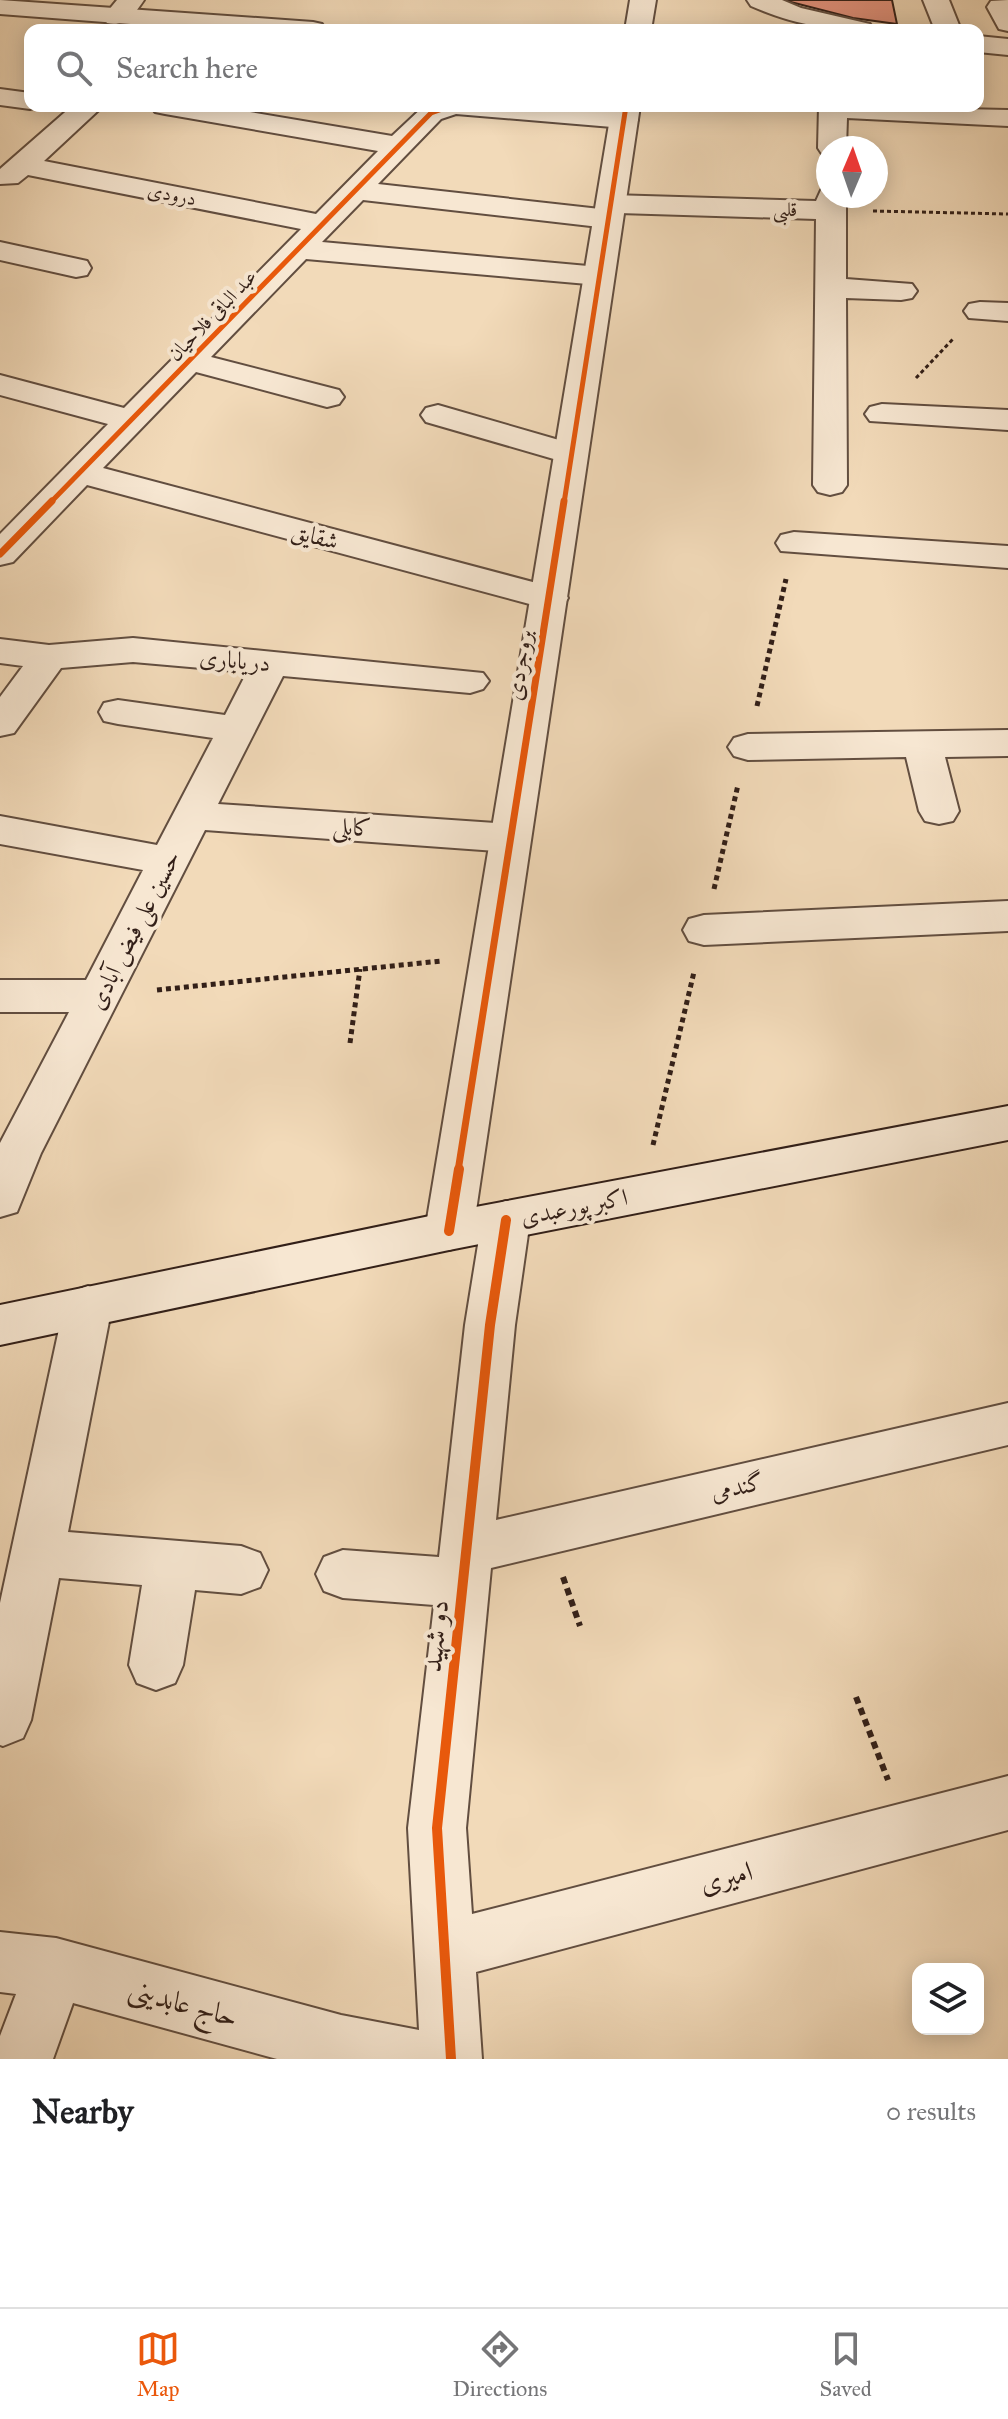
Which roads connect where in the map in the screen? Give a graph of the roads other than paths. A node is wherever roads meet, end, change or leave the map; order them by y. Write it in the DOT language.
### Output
graph roads {
  1 [pos="643,0"];
  2 [pos="760,0"];
  3 [pos="936,0"];
  4 [pos="0,6"];
  5 [pos="1008,7"];
  6 [pos="124,8"];
  7 [pos="1008,23"];
  8 [pos="150,24"];
  9 [pos="639,24"];
  10 [pos="827,24"];
  11 [pos="946,24"];
  12 [pos="984,45"];
  13 [pos="1008,47"];
  14 [pos="0,97"];
  15 [pos="24,100"];
  16 [pos="73,112"];
  17 [pos="200,112"];
  18 [pos="434,112"];
  19 [pos="601,112"];
  20 [pos="833,112"];
  21 [pos="903,112"];
  22 [pos="625,113"];
  23 [pos="1008,118"];
  24 [pos="832,136"];
  25 [pos="399,146"];
  26 [pos="11,175"];
  27 [pos="356,190"];
  28 [pos="816,204"];
  29 [pos="831,208"];
  30 [pos="610,211"];
  31 [pos="323,224"];
  32 [pos="299,249"];
  33 [pos="0,251"];
  34 [pos="76,268"];
  35 [pos="599,276"];
  36 [pos="830,288"];
  37 [pos="901,291"];
  38 [pos="190,361"];
  39 [pos="0,385"];
  40 [pos="327,397"];
  41 [pos="882,414"];
  42 [pos="438,415"];
  43 [pos="133,420"];
  44 [pos="1008,420"];
  45 [pos="571,454"];
  46 [pos="81,473"];
  47 [pos="830,485"];
  48 [pos="0,511"];
  49 [pos="34,521"];
  50 [pos="794,543"];
  51 [pos="0,554"];
  52 [pos="1008,557"];
  53 [pos="550,598"];
  54 [pos="0,651"];
  55 [pos="49,657"];
  56 [pos="271,663"];
  57 [pos="470,681"];
  58 [pos="118,712"];
  59 [pos="0,724"];
  60 [pos="238,729"];
  61 [pos="1008,743"];
  62 [pos="922,744"];
  63 [pos="748,747"];
  64 [pos="939,811"];
  65 [pos="192,816"];
  66 [pos="0,830"];
  67 [pos="511,838"];
  68 [pos="170,861"];
  69 [pos="1008,916"];
  70 [pos="704,930"];
  71 [pos="0,996"];
  72 [pos="100,996"];
  73 [pos="1008,1123"];
  74 [pos="0,1199"];
  75 [pos="506,1220"];
  76 [pos="449,1231"];
  77 [pos="88,1306"];
  78 [pos="0,1325"];
  79 [pos="1008,1424"];
  80 [pos="37,1553"];
  81 [pos="172,1563"];
  82 [pos="465,1566"];
  83 [pos="241,1570"];
  84 [pos="343,1574"];
  85 [pos="156,1665"];
  86 [pos="0,1719"];
  87 [pos="1008,1803"];
  88 [pos="444,1951"];
  89 [pos="28,1965"];
  90 [pos="22,2059"];
  91 [pos="413,2059"];
  92 [pos="451,2059"];
  1 -- 9 [label="street"];
  2 -- 10 [label="street"];
  3 -- 11 [label="street"];
  4 -- 6 [label="street"];
  5 -- 7 [label="street"];
  6 -- 8 [label="street"];
  12 -- 13 [label="street"];
  14 -- 15 [label="street"];
  16 -- 26 [label="street"];
  17 -- 25 [label="street"];
  18 -- 25 [label="street, عبد الباقی فلاحیان"];
  19 -- 22 [label="street"];
  20 -- 24 [label="street"];
  21 -- 23 [label="street"];
  22 -- 30 [label="street, بروجردی"];
  25 -- 27 [label="street, عبد الباقی فلاحیان"];
  26 -- 31 [label="street, درودی"];
  27 -- 30 [label="street, قلبی"];
  27 -- 31 [label="street, عبد الباقی فلاحیان"];
  28 -- 30 [label="street, قلبی"];
  29 -- 36 [label="street"];
  30 -- 35 [label="street, بروجردی"];
  31 -- 32 [label="street, عبد الباقی فلاحیان"];
  32 -- 35 [label="street"];
  32 -- 38 [label="street, عبد الباقی فلاحیان"];
  33 -- 34 [label="street"];
  35 -- 45 [label="street, بروجردی"];
  36 -- 37 [label="street"];
  36 -- 47 [label="street"];
  38 -- 40 [label="street"];
  38 -- 43 [label="street, عبد الباقی فلاحیان"];
  39 -- 43 [label="street"];
  41 -- 44 [label="street"];
  42 -- 45 [label="street"];
  43 -- 46 [label="street, عبد الباقی فلاحیان"];
  45 -- 53 [label="street, بروجردی"];
  46 -- 49 [label="street, عبد الباقی فلاحیان"];
  46 -- 53 [label="street, شقایق"];
  48 -- 49 [label="street"];
  49 -- 51 [label="street, عبد الباقی فلاحیان"];
  50 -- 52 [label="street"];
  53 -- 67 [label="street, بروجردی"];
  54 -- 55 [label="street, دریاباری"];
  55 -- 56 [label="street, دریاباری"];
  55 -- 59 [label="street"];
  56 -- 57 [label="street, دریاباری"];
  56 -- 60 [label="street, حسین علی فیض آبادی"];
  58 -- 60 [label="street"];
  60 -- 65 [label="street, حسین علی فیض آبادی"];
  61 -- 62 [label="street"];
  62 -- 63 [label="street"];
  62 -- 64 [label="street"];
  65 -- 67 [label="street, کابلی"];
  65 -- 68 [label="street, حسین علی فیض آبادی"];
  66 -- 68 [label="street"];
  67 -- 76 [label="street, بروجردی"];
  68 -- 72 [label="street, حسین علی فیض آبادی"];
  69 -- 70 [label="street"];
  71 -- 72 [label="street"];
  72 -- 74 [label="street, حسین علی فیض آبادی"];
  73 -- 75 [label="street, اکبر پورعبدی"];
  75 -- 76 [label="street, اکبر پورعبدی"];
  75 -- 82 [label="street, دو شهید"];
  76 -- 77 [label="street, اکبر پورعبدی"];
  77 -- 78 [label="street, اکبر پورعبدی"];
  77 -- 80 [label="street"];
  79 -- 82 [label="street, گندمی"];
  80 -- 81 [label="street"];
  80 -- 86 [label="street"];
  81 -- 83 [label="street"];
  81 -- 85 [label="street"];
  82 -- 84 [label="street, گندمی"];
  82 -- 88 [label="street, دو شهید"];
  87 -- 88 [label="street, امیری"];
  88 -- 92 [label="street, دو شهید"];
  89 -- 90 [label="street"];
  89 -- 91 [label="street, حاج عابدینی"];
}
